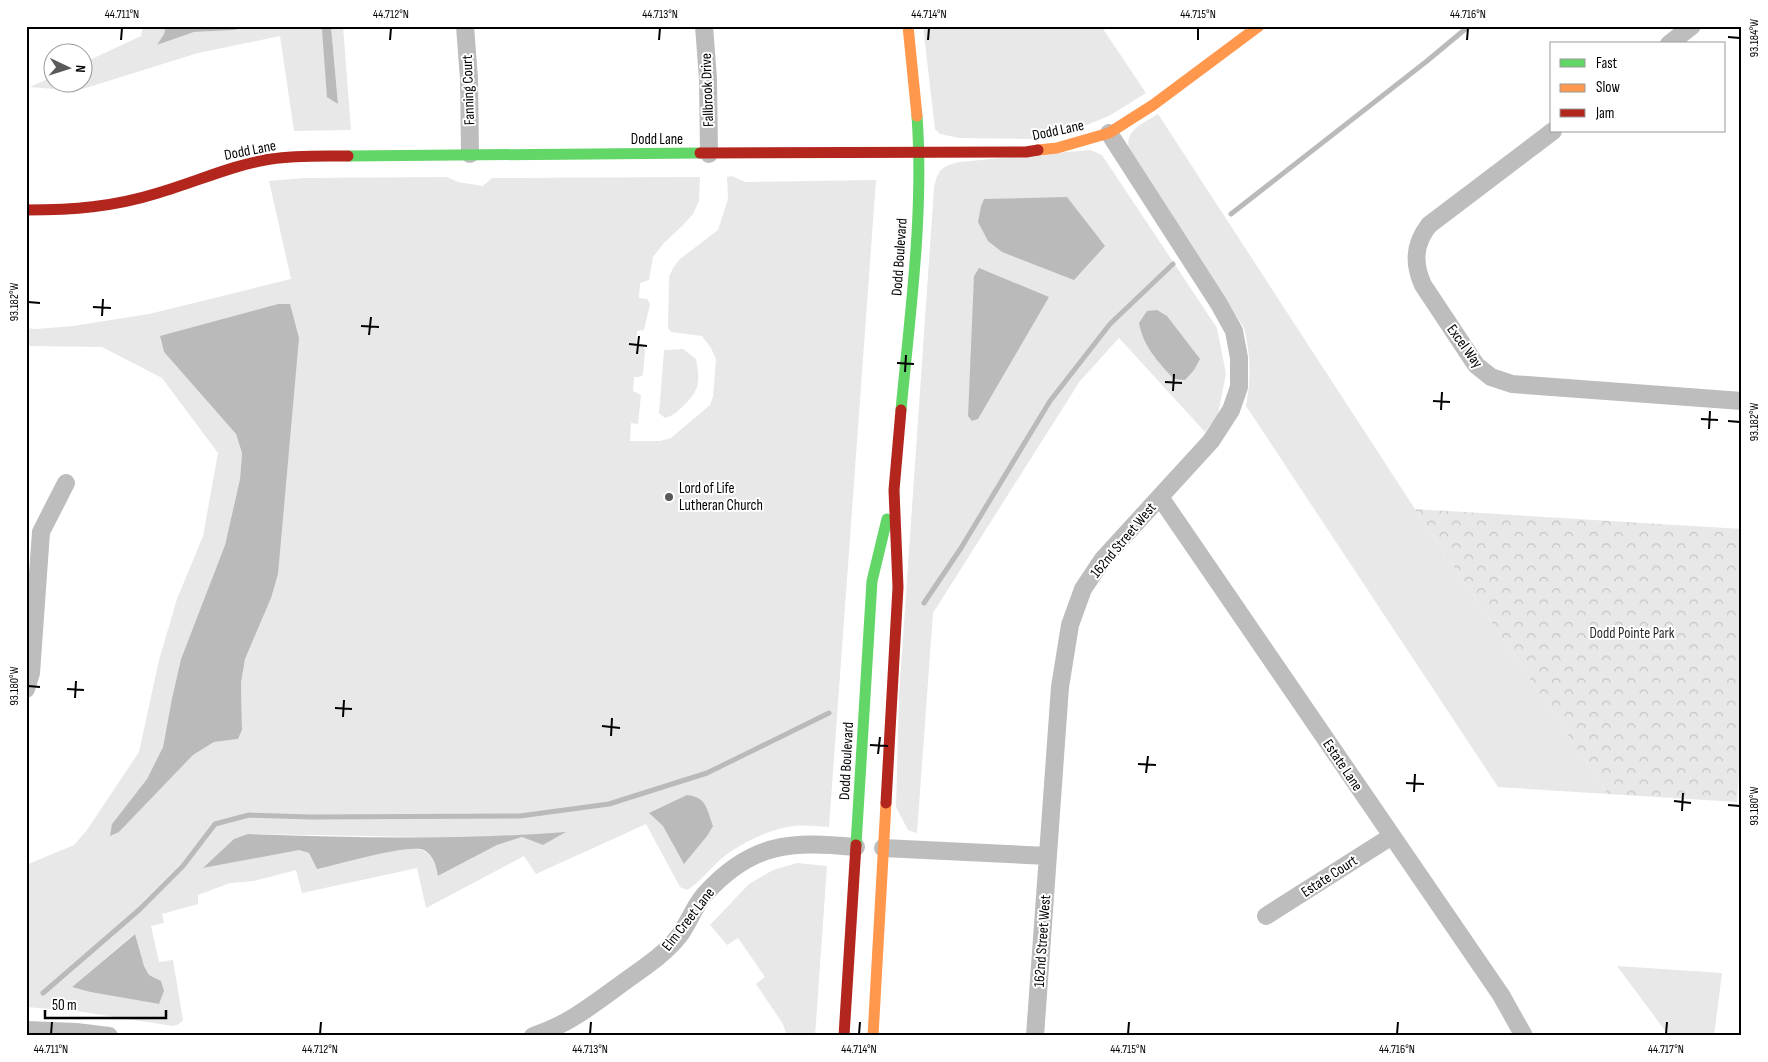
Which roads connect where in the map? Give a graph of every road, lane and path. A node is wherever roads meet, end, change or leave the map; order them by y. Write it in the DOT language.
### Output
graph roads {
  1 [pos="465,26"];
  2 [pos="704,26"];
  3 [pos="908,26"];
  4 [pos="1692,26"];
  5 [pos="1253,28"];
  6 [pos="1671,42"];
  7 [pos="1552,132"];
  8 [pos="1109,133"];
  9 [pos="470,154"];
  10 [pos="709,154"];
  11 [pos="920,154"];
  12 [pos="26,210"];
  13 [pos="1742,402"];
  14 [pos="66,484"];
  15 [pos="894,490"];
  16 [pos="1160,497"];
  17 [pos="26,689"];
  18 [pos="1392,836"];
  19 [pos="856,847"];
  20 [pos="883,848"];
  21 [pos="1048,856"];
  22 [pos="1266,916"];
  23 [pos="26,1030"];
  24 [pos="109,1036"];
  25 [pos="533,1036"];
  26 [pos="844,1036"];
  27 [pos="873,1036"];
  28 [pos="1035,1036"];
  29 [pos="1524,1036"];
  1 -- 9 [label="street, Fanning Court"];
  2 -- 10 [label="street, Fallbrook Drive"];
  3 -- 11 [label="street, Dodd Boulevard"];
  4 -- 6 [label="street"];
  5 -- 8 [label="street, Dodd Lane"];
  7 -- 13 [label="street, Excel Way"];
  8 -- 11 [label="street, Dodd Lane"];
  8 -- 16 [label="street, 162nd Street West"];
  9 -- 10 [label="street, Dodd Lane"];
  9 -- 12 [label="street, Dodd Lane"];
  10 -- 11 [label="street, Dodd Lane"];
  11 -- 15 [label="street, Dodd Boulevard"];
  14 -- 17 [label="street"];
  15 -- 19 [label="street, Dodd Boulevard"];
  15 -- 20 [label="street, Dodd Boulevard"];
  16 -- 18 [label="street, Estate Lane"];
  16 -- 21 [label="street, 162nd Street West"];
  18 -- 22 [label="street, Estate Court"];
  18 -- 29 [label="street, Estate Lane"];
  19 -- 25 [label="street, Elm Creet Lane"];
  19 -- 26 [label="street, Dodd Boulevard"];
  20 -- 21 [label="street"];
  20 -- 27 [label="street, Dodd Boulevard"];
  21 -- 28 [label="street, 162nd Street West"];
  23 -- 24 [label="street"];
}
